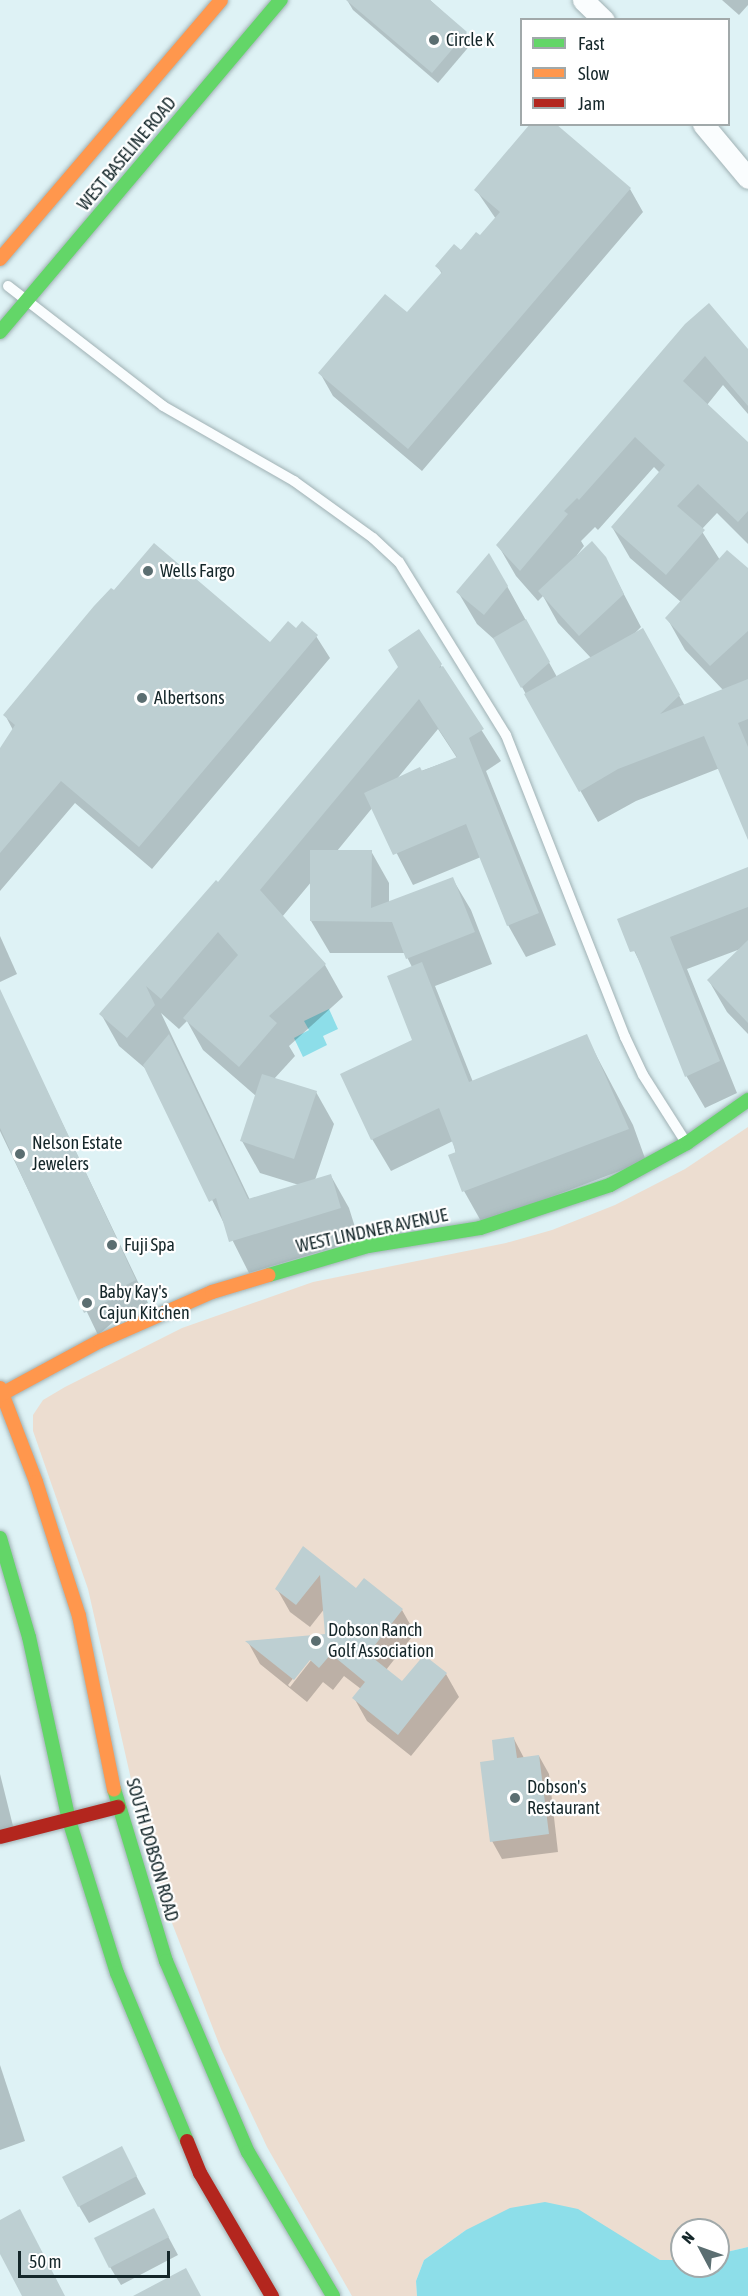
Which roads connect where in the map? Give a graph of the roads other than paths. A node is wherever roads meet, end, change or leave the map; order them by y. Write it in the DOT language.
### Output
graph roads {
  1 [pos="221,0"];
  2 [pos="281,0"];
  3 [pos="584,0"];
  4 [pos="602,18"];
  5 [pos="705,126"];
  6 [pos="748,178"];
  7 [pos="0,259"];
  8 [pos="8,286"];
  9 [pos="26,301"];
  10 [pos="0,332"];
  11 [pos="748,1100"];
  12 [pos="687,1143"];
  13 [pos="1,1392"];
  14 [pos="0,1538"];
  15 [pos="118,1807"];
  16 [pos="69,1820"];
  17 [pos="0,1837"];
  18 [pos="272,2296"];
  19 [pos="333,2296"];
  1 -- 7 [label="main road, WEST BASELINE ROAD"];
  2 -- 9 [label="main road, WEST BASELINE ROAD"];
  3 -- 4 [label="street"];
  5 -- 6 [label="street"];
  8 -- 9 [label="lane"];
  9 -- 10 [label="main road, WEST BASELINE ROAD"];
  9 -- 12 [label="lane"];
  11 -- 12 [label="main road, WEST LINDNER AVENUE"];
  12 -- 13 [label="main road, WEST LINDNER AVENUE"];
  13 -- 15 [label="main road, SOUTH DOBSON ROAD"];
  14 -- 16 [label="main road"];
  15 -- 16 [label="main road"];
  15 -- 19 [label="main road, SOUTH DOBSON ROAD"];
  16 -- 17 [label="main road"];
  16 -- 18 [label="main road"];
}
